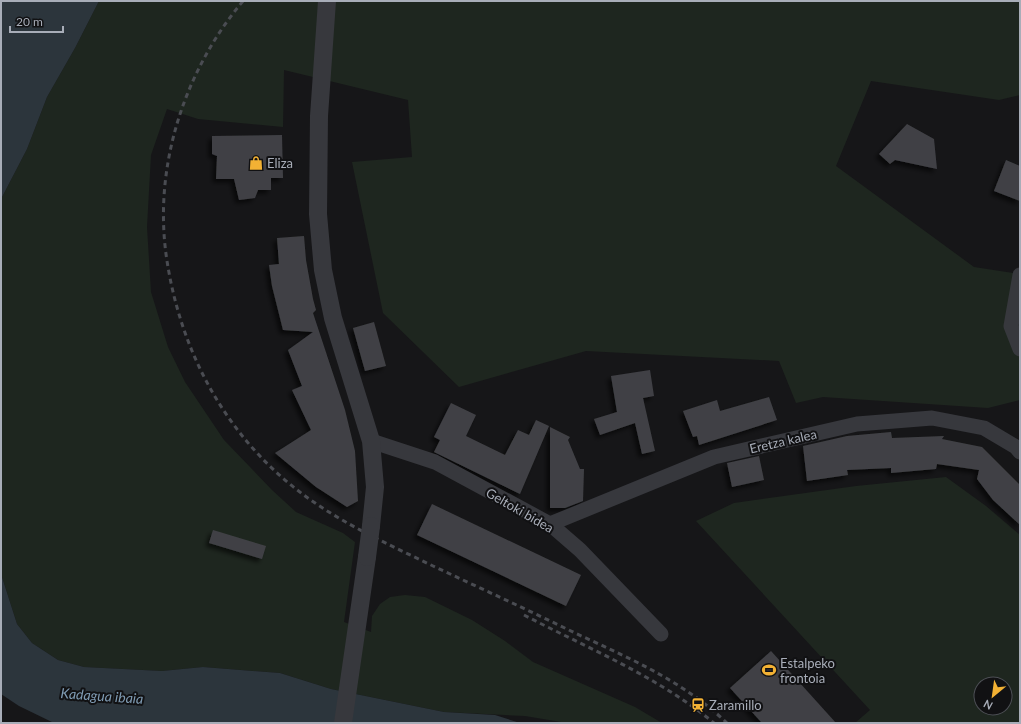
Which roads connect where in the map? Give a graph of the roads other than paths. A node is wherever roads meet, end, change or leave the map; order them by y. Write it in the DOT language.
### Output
graph roads {
  1 [pos="327,1"];
  2 [pos="1020,275"];
  3 [pos="1020,349"];
  4 [pos="371,441"];
  5 [pos="1020,452"];
  6 [pos="550,524"];
  7 [pos="661,634"];
  8 [pos="343,723"];
  1 -- 4 [label="street"];
  2 -- 3 [label="street"];
  4 -- 6 [label="street, Geltoki bidea"];
  4 -- 8 [label="street, bridge"];
  5 -- 6 [label="street, Eretza kalea"];
  6 -- 7 [label="street, Geltoki bidea"];
}
